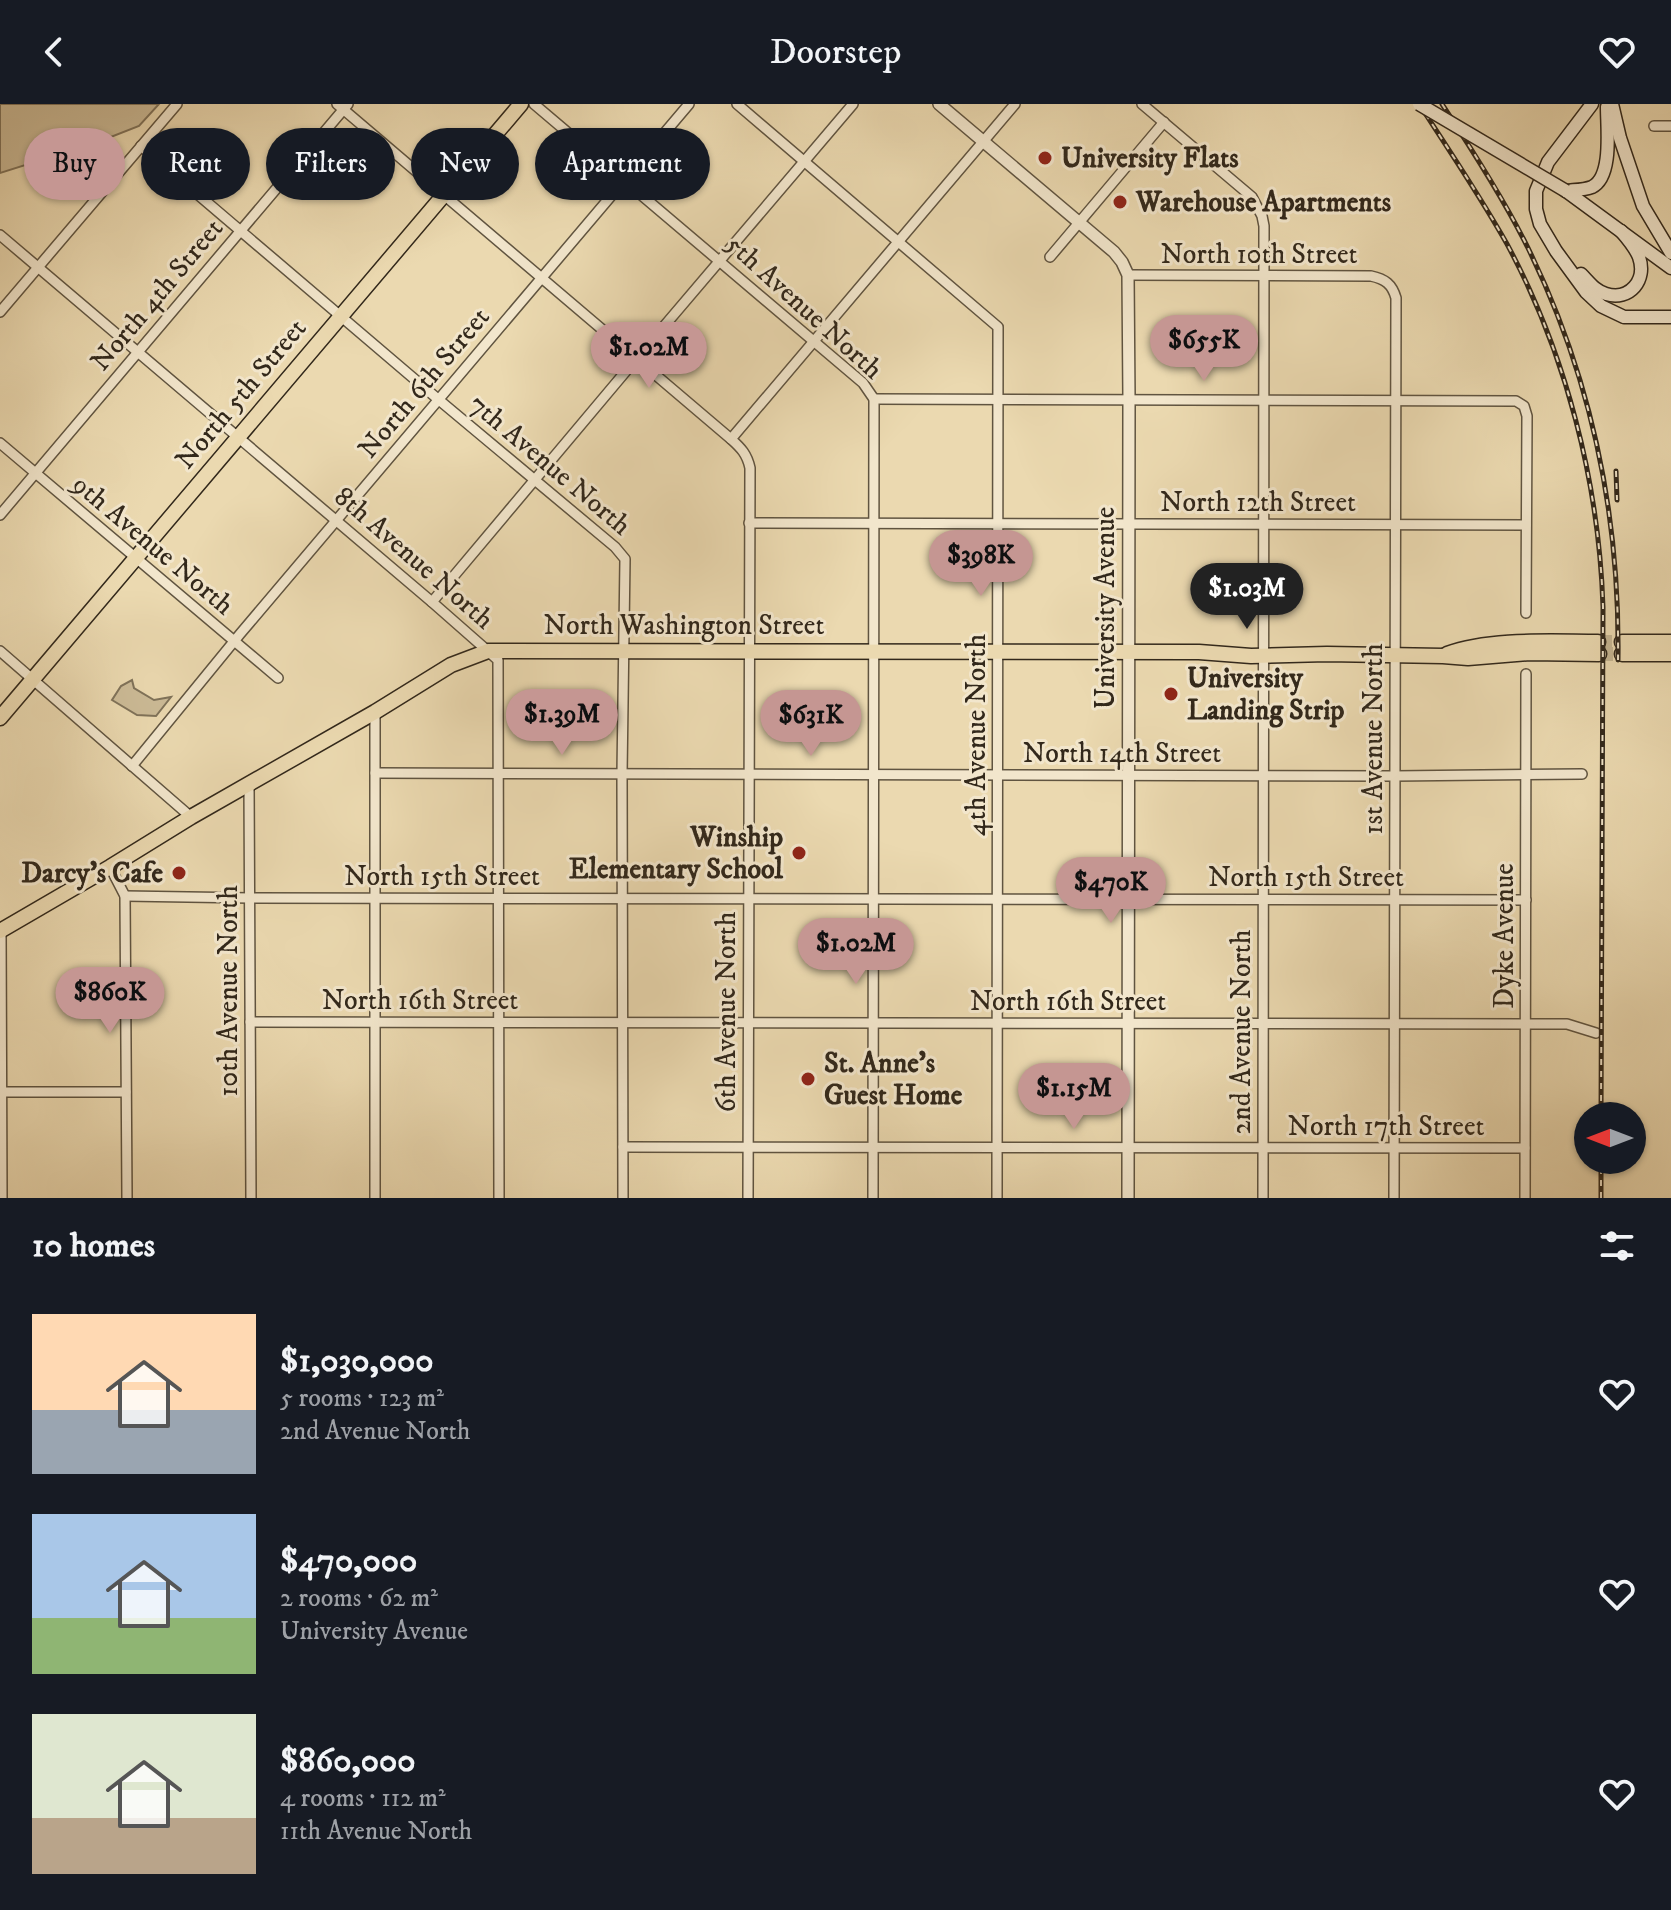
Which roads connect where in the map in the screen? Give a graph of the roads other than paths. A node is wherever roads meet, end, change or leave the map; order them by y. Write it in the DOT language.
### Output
graph roads {
  1 [pos="177,104"];
  2 [pos="521,104"];
  3 [pos="534,104"];
  4 [pos="689,104"];
  5 [pos="737,104"];
  6 [pos="853,104"];
  7 [pos="939,104"];
  8 [pos="1015,104"];
  9 [pos="1142,104"];
  10 [pos="1419,104"];
  11 [pos="1585,104"];
  12 [pos="1592,104"];
  13 [pos="1610,104"];
  14 [pos="343,106"];
  15 [pos="1164,122"];
  16 [pos="1654,126"];
  17 [pos="1671,126"];
  18 [pos="156,128"];
  19 [pos="500,128"];
  20 [pos="562,128"];
  21 [pos="668,128"];
  22 [pos="1569,134"];
  23 [pos="983,142"];
  24 [pos="141,146"];
  25 [pos="804,161"];
  26 [pos="411,165"];
  27 [pos="1566,191"];
  28 [pos="205,200"];
  29 [pos="439,200"];
  30 [pos="451,200"];
  31 [pos="606,200"];
  32 [pos="647,200"];
  33 [pos="1080,223"];
  34 [pos="241,230"];
  35 [pos="1621,231"];
  36 [pos="0,235"];
  37 [pos="899,241"];
  38 [pos="1556,251"];
  39 [pos="1671,253"];
  40 [pos="1050,257"];
  41 [pos="720,261"];
  42 [pos="38,267"];
  43 [pos="1671,268"];
  44 [pos="1128,275"];
  45 [pos="1264,276"];
  46 [pos="541,278"];
  47 [pos="1389,283"];
  48 [pos="0,312"];
  49 [pos="341,316"];
  50 [pos="1671,317"];
  51 [pos="814,342"];
  52 [pos="138,352"];
  53 [pos="637,358"];
  54 [pos="874,399"];
  55 [pos="998,399"];
  56 [pos="439,400"];
  57 [pos="1129,400"];
  58 [pos="1264,400"];
  59 [pos="1395,400"];
  60 [pos="239,437"];
  61 [pos="731,439"];
  62 [pos="0,443"];
  63 [pos="35,473"];
  64 [pos="534,480"];
  65 [pos="0,515"];
  66 [pos="336,521"];
  67 [pos="749,523"];
  68 [pos="874,523"];
  69 [pos="998,523"];
  70 [pos="1129,524"];
  71 [pos="1264,524"];
  72 [pos="1395,525"];
  73 [pos="1526,525"];
  74 [pos="134,558"];
  75 [pos="432,602"];
  76 [pos="1526,613"];
  77 [pos="1671,642"];
  78 [pos="235,643"];
  79 [pos="1599,648"];
  80 [pos="623,650"];
  81 [pos="0,651"];
  82 [pos="488,651"];
  83 [pos="749,651"];
  84 [pos="873,651"];
  85 [pos="998,652"];
  86 [pos="1129,652"];
  87 [pos="1671,654"];
  88 [pos="1395,655"];
  89 [pos="1263,656"];
  90 [pos="1526,674"];
  91 [pos="278,678"];
  92 [pos="33,679"];
  93 [pos="375,712"];
  94 [pos="0,718"];
  95 [pos="132,766"];
  96 [pos="375,773"];
  97 [pos="499,773"];
  98 [pos="622,774"];
  99 [pos="749,774"];
  100 [pos="1582,774"];
  101 [pos="873,775"];
  102 [pos="997,775"];
  103 [pos="1128,775"];
  104 [pos="1264,775"];
  105 [pos="1395,776"];
  106 [pos="1526,776"];
  107 [pos="249,784"];
  108 [pos="191,817"];
  109 [pos="110,867"];
  110 [pos="125,896"];
  111 [pos="374,897"];
  112 [pos="250,898"];
  113 [pos="499,898"];
  114 [pos="623,898"];
  115 [pos="748,898"];
  116 [pos="873,898"];
  117 [pos="997,899"];
  118 [pos="1128,899"];
  119 [pos="1263,899"];
  120 [pos="1394,899"];
  121 [pos="1526,900"];
  122 [pos="0,930"];
  123 [pos="250,1022"];
  124 [pos="375,1022"];
  125 [pos="499,1022"];
  126 [pos="623,1022"];
  127 [pos="749,1023"];
  128 [pos="873,1023"];
  129 [pos="997,1023"];
  130 [pos="1129,1023"];
  131 [pos="1263,1024"];
  132 [pos="1394,1024"];
  133 [pos="1526,1024"];
  134 [pos="1596,1033"];
  135 [pos="1,1092"];
  136 [pos="126,1092"];
  137 [pos="748,1146"];
  138 [pos="623,1147"];
  139 [pos="997,1147"];
  140 [pos="1128,1147"];
  141 [pos="873,1148"];
  142 [pos="1263,1148"];
  143 [pos="1394,1148"];
  144 [pos="1525,1148"];
  145 [pos="2,1198"];
  146 [pos="127,1198"];
  147 [pos="251,1198"];
  148 [pos="375,1198"];
  149 [pos="499,1198"];
  150 [pos="623,1198"];
  151 [pos="748,1198"];
  152 [pos="873,1198"];
  153 [pos="997,1198"];
  154 [pos="1128,1198"];
  155 [pos="1263,1198"];
  156 [pos="1394,1198"];
  157 [pos="1525,1198"];
  1 -- 18 [label="street"];
  2 -- 19 [label="main road, North 5th Street"];
  3 -- 20 [label="street, 5th Avenue North"];
  4 -- 21 [label="street, North 6th Street"];
  5 -- 25 [label="street, 4th Avenue North"];
  6 -- 25 [label="street"];
  7 -- 23 [label="street"];
  8 -- 23 [label="street"];
  9 -- 15 [label="street, 2nd Avenue North"];
  10 -- 27 [label="main road, bridge"];
  11 -- 22 [label="main road"];
  12 -- 22 [label="main road"];
  13 -- 27 [label="main road"];
  13 -- 39 [label="main road"];
  14 -- 26 [label="street, 6th Avenue North"];
  14 -- 34 [label="street, North 4th Street"];
  15 -- 33 [label="street"];
  15 -- 45 [label="street, 2nd Avenue North"];
  16 -- 17 [label="street"];
  22 -- 38 [label="main road"];
  23 -- 33 [label="street"];
  23 -- 37 [label="street"];
  24 -- 42 [label="street"];
  25 -- 37 [label="street, 4th Avenue North"];
  25 -- 41 [label="street"];
  27 -- 35 [label="main road"];
  28 -- 34 [label="street, 7th Avenue North"];
  29 -- 49 [label="main road, North 5th Street"];
  30 -- 46 [label="street, 6th Avenue North"];
  31 -- 46 [label="street, North 6th Street"];
  32 -- 41 [label="street, 5th Avenue North"];
  33 -- 40 [label="street"];
  33 -- 44 [label="street"];
  34 -- 49 [label="street, 7th Avenue North"];
  34 -- 52 [label="street, North 4th Street"];
  35 -- 38 [label="main road"];
  35 -- 43 [label="main road"];
  36 -- 42 [label="street, 8th Avenue North"];
  37 -- 51 [label="street"];
  37 -- 55 [label="street, 4th Avenue North"];
  38 -- 50 [label="main road"];
  41 -- 51 [label="street, 5th Avenue North"];
  41 -- 53 [label="street"];
  42 -- 48 [label="street"];
  42 -- 52 [label="street, 8th Avenue North"];
  44 -- 45 [label="street, North 10th Street"];
  44 -- 57 [label="street, University Avenue"];
  45 -- 47 [label="street, North 10th Street"];
  45 -- 58 [label="street, 2nd Avenue North"];
  46 -- 53 [label="street, 6th Avenue North"];
  46 -- 56 [label="street, North 6th Street"];
  47 -- 59 [label="street, 1st Avenue North"];
  49 -- 56 [label="street, 7th Avenue North"];
  49 -- 60 [label="main road, North 5th Street"];
  51 -- 54 [label="street, 5th Avenue North"];
  51 -- 61 [label="street"];
  52 -- 60 [label="street, 8th Avenue North"];
  52 -- 63 [label="street, North 4th Street"];
  53 -- 61 [label="street, 6th Avenue North"];
  53 -- 64 [label="street"];
  54 -- 55 [label="street"];
  54 -- 68 [label="street, 5th Avenue North"];
  55 -- 57 [label="street"];
  55 -- 69 [label="street, 4th Avenue North"];
  56 -- 64 [label="street, 7th Avenue North"];
  56 -- 66 [label="street, North 6th Street"];
  57 -- 58 [label="street"];
  57 -- 70 [label="street, University Avenue"];
  58 -- 59 [label="street"];
  58 -- 71 [label="street, 2nd Avenue North"];
  59 -- 72 [label="street, 1st Avenue North"];
  59 -- 73 [label="street"];
  60 -- 66 [label="street, 8th Avenue North"];
  60 -- 74 [label="main road, North 5th Street"];
  61 -- 67 [label="street, 6th Avenue North"];
  62 -- 63 [label="street, 9th Avenue North"];
  63 -- 65 [label="street, North 4th Street"];
  63 -- 74 [label="street, 9th Avenue North"];
  64 -- 75 [label="street"];
  64 -- 80 [label="street, 7th Avenue North"];
  66 -- 75 [label="street, 8th Avenue North"];
  66 -- 78 [label="street, North 6th Street"];
  67 -- 68 [label="street, North 12th Street"];
  67 -- 83 [label="street, 6th Avenue North"];
  68 -- 69 [label="street, North 12th Street"];
  68 -- 84 [label="street, 5th Avenue North"];
  69 -- 70 [label="street, North 12th Street"];
  69 -- 85 [label="street, 4th Avenue North"];
  70 -- 71 [label="street, North 12th Street"];
  70 -- 86 [label="street, University Avenue"];
  71 -- 72 [label="street, North 12th Street"];
  71 -- 89 [label="street, 2nd Avenue North"];
  72 -- 73 [label="street, North 12th Street"];
  72 -- 88 [label="street, 1st Avenue North"];
  73 -- 76 [label="street"];
  74 -- 78 [label="street, 9th Avenue North"];
  74 -- 92 [label="main road, North 5th Street"];
  75 -- 82 [label="street, 8th Avenue North"];
  77 -- 87 [label="main road"];
  78 -- 91 [label="street, 9th Avenue North"];
  78 -- 95 [label="street, North 6th Street"];
  79 -- 88 [label="main road, North Washington Street"];
  80 -- 82 [label="main road, North Washington Street"];
  80 -- 83 [label="main road, North Washington Street"];
  80 -- 98 [label="street, 7th Avenue North"];
  81 -- 92 [label="street"];
  82 -- 93 [label="main road, North Washington Street"];
  82 -- 97 [label="street, 8th Avenue North"];
  83 -- 84 [label="main road, North Washington Street"];
  83 -- 99 [label="street, 6th Avenue North"];
  84 -- 85 [label="main road, North Washington Street"];
  84 -- 101 [label="street, 5th Avenue North"];
  85 -- 86 [label="main road, North Washington Street"];
  85 -- 102 [label="street, 4th Avenue North"];
  86 -- 89 [label="main road, North Washington Street"];
  86 -- 103 [label="street, University Avenue"];
  88 -- 89 [label="main road, North Washington Street"];
  88 -- 105 [label="street, 1st Avenue North"];
  89 -- 104 [label="street, 2nd Avenue North"];
  90 -- 106 [label="street, Dyke Avenue"];
  92 -- 94 [label="main road, North 5th Street"];
  92 -- 95 [label="street"];
  93 -- 96 [label="street"];
  93 -- 107 [label="main road, North Washington Street"];
  95 -- 108 [label="street"];
  96 -- 97 [label="street, North 14th Street"];
  96 -- 111 [label="street"];
  97 -- 98 [label="street, North 14th Street"];
  97 -- 113 [label="street, 8th Avenue North"];
  98 -- 99 [label="street, North 14th Street"];
  98 -- 114 [label="street, 7th Avenue North"];
  99 -- 101 [label="street, North 14th Street"];
  99 -- 115 [label="street, 6th Avenue North"];
  100 -- 106 [label="street, North 14th Street"];
  101 -- 102 [label="street, North 14th Street"];
  101 -- 116 [label="street, 5th Avenue North"];
  102 -- 103 [label="street, North 14th Street"];
  102 -- 117 [label="street, 4th Avenue North"];
  103 -- 104 [label="street, North 14th Street"];
  103 -- 118 [label="street, University Avenue"];
  104 -- 105 [label="street, North 14th Street"];
  104 -- 119 [label="street, 2nd Avenue North"];
  105 -- 106 [label="street, North 14th Street"];
  105 -- 120 [label="street, 1st Avenue North"];
  106 -- 121 [label="street, Dyke Avenue"];
  107 -- 108 [label="main road, North Washington Street"];
  107 -- 112 [label="street, 10th Avenue North"];
  108 -- 109 [label="main road, North Washington Street"];
  109 -- 110 [label="street"];
  109 -- 122 [label="main road, North Washington Street"];
  110 -- 112 [label="street, North 15th Street"];
  110 -- 136 [label="street"];
  111 -- 112 [label="street, North 15th Street"];
  111 -- 113 [label="street, North 15th Street"];
  111 -- 124 [label="street"];
  112 -- 123 [label="street, 10th Avenue North"];
  113 -- 114 [label="street, North 15th Street"];
  113 -- 125 [label="street, 8th Avenue North"];
  114 -- 115 [label="street, North 15th Street"];
  114 -- 126 [label="street, 7th Avenue North"];
  115 -- 116 [label="street, North 15th Street"];
  115 -- 127 [label="street, 6th Avenue North"];
  116 -- 117 [label="street, North 15th Street"];
  116 -- 128 [label="street, 5th Avenue North"];
  117 -- 118 [label="street, North 15th Street"];
  117 -- 129 [label="street, 4th Avenue North"];
  118 -- 119 [label="street, North 15th Street"];
  118 -- 130 [label="street, University Avenue"];
  119 -- 120 [label="street, North 15th Street"];
  119 -- 131 [label="street, 2nd Avenue North"];
  120 -- 121 [label="street, North 15th Street"];
  120 -- 132 [label="street, 1st Avenue North"];
  121 -- 133 [label="street, Dyke Avenue"];
  122 -- 135 [label="street"];
  123 -- 124 [label="street, North 16th Street"];
  123 -- 147 [label="street, 10th Avenue North"];
  124 -- 125 [label="street, North 16th Street"];
  124 -- 148 [label="street"];
  125 -- 126 [label="street, North 16th Street"];
  125 -- 149 [label="street, 8th Avenue North"];
  126 -- 127 [label="street, North 16th Street"];
  126 -- 138 [label="street, 7th Avenue North"];
  127 -- 128 [label="street, North 16th Street"];
  127 -- 137 [label="street, 6th Avenue North"];
  128 -- 129 [label="street, North 16th Street"];
  128 -- 141 [label="street, 5th Avenue North"];
  129 -- 130 [label="street, North 16th Street"];
  129 -- 139 [label="street, 4th Avenue North"];
  130 -- 131 [label="street, North 16th Street"];
  130 -- 140 [label="street, University Avenue"];
  131 -- 132 [label="street, North 16th Street"];
  131 -- 142 [label="street, 2nd Avenue North"];
  132 -- 133 [label="street, North 16th Street"];
  132 -- 143 [label="street, 1st Avenue North"];
  133 -- 134 [label="street, North 16th Street"];
  133 -- 144 [label="street, Dyke Avenue"];
  135 -- 136 [label="street"];
  135 -- 145 [label="street"];
  136 -- 146 [label="street"];
  137 -- 138 [label="street, North 17th Street"];
  137 -- 141 [label="street, North 17th Street"];
  137 -- 151 [label="street, 6th Avenue North"];
  138 -- 150 [label="street, 7th Avenue North"];
  139 -- 140 [label="street, North 17th Street"];
  139 -- 141 [label="street, North 17th Street"];
  139 -- 153 [label="street, 4th Avenue North"];
  140 -- 142 [label="street, North 17th Street"];
  140 -- 154 [label="street, University Avenue"];
  141 -- 152 [label="street, 5th Avenue North"];
  142 -- 143 [label="street, North 17th Street"];
  142 -- 155 [label="street, 2nd Avenue North"];
  143 -- 144 [label="street, North 17th Street"];
  143 -- 156 [label="street, 1st Avenue North"];
  144 -- 157 [label="street, Dyke Avenue"];
}
